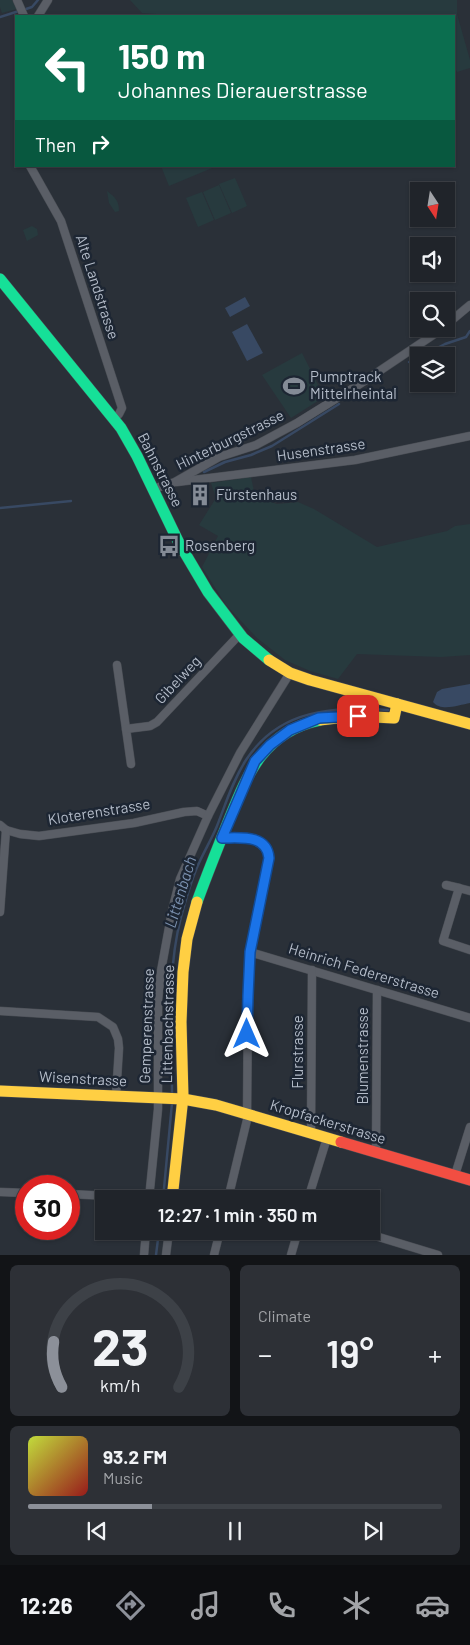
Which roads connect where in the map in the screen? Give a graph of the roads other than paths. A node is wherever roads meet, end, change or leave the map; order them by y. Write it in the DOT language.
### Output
graph roads {
  1 [pos="17,0"];
  2 [pos="48,0"];
  3 [pos="24,15"];
  4 [pos="39,15"];
  5 [pos="31,167"];
  6 [pos="0,279"];
  7 [pos="470,305"];
  8 [pos="455,318"];
  9 [pos="430,337"];
  10 [pos="114,419"];
  11 [pos="470,436"];
  12 [pos="175,482"];
  13 [pos="153,489"];
  14 [pos="240,634"];
  15 [pos="118,665"];
  16 [pos="290,673"];
  17 [pos="397,704"];
  18 [pos="470,724"];
  19 [pos="126,729"];
  20 [pos="131,764"];
  21 [pos="206,815"];
  22 [pos="3,827"];
  23 [pos="222,838"];
  24 [pos="446,885"];
  25 [pos="459,888"];
  26 [pos="470,892"];
  27 [pos="0,912"];
  28 [pos="470,950"];
  29 [pos="250,952"];
  30 [pos="312,970"];
  31 [pos="377,990"];
  32 [pos="0,1010"];
  33 [pos="470,1018"];
  34 [pos="0,1091"];
  35 [pos="116,1096"];
  36 [pos="161,1098"];
  37 [pos="180,1099"];
  38 [pos="247,1113"];
  39 [pos="470,1127"];
  40 [pos="311,1133"];
  41 [pos="327,1138"];
  42 [pos="468,1138"];
  43 [pos="376,1152"];
  44 [pos="455,1175"];
  45 [pos="470,1180"];
  46 [pos="150,1190"];
  47 [pos="173,1190"];
  48 [pos="230,1190"];
  49 [pos="311,1190"];
  50 [pos="0,1192"];
  51 [pos="15,1193"];
  52 [pos="80,1195"];
  53 [pos="95,1195"];
  54 [pos="380,1237"];
  55 [pos="145,1240"];
  56 [pos="168,1240"];
  57 [pos="218,1240"];
  58 [pos="295,1240"];
  59 [pos="144,1255"];
  60 [pos="166,1255"];
  61 [pos="214,1255"];
  62 [pos="291,1255"];
  63 [pos="438,1255"];
  1 -- 3 [label="street"];
  2 -- 4 [label="street"];
  5 -- 10 [label="street, Alte Landstrasse"];
  6 -- 10 [label="street, Bahnstrasse"];
  7 -- 8 [label="street"];
  9 -- 12 [label="street, Hinterburgstrasse"];
  10 -- 13 [label="street, Bahnstrasse"];
  11 -- 12 [label="street, Husenstrasse"];
  12 -- 13 [label="street, Hinterburgstrasse"];
  13 -- 14 [label="street, Bahnstrasse"];
  14 -- 16 [label="street, Bahnstrasse"];
  14 -- 19 [label="street, Gibelweg"];
  15 -- 19 [label="street"];
  16 -- 17 [label="street, Bahnstrasse"];
  16 -- 21 [label="street, Gemperenstrasse"];
  17 -- 18 [label="street, Bahnstrasse"];
  17 -- 23 [label="street, Littenbachstrasse"];
  19 -- 20 [label="street"];
  21 -- 22 [label="street, Kloterenstrasse"];
  21 -- 36 [label="street, Gemperenstrasse"];
  22 -- 27 [label="street"];
  23 -- 29 [label="street"];
  23 -- 37 [label="street, Littenbachstrasse"];
  24 -- 25 [label="street"];
  25 -- 26 [label="street"];
  25 -- 28 [label="street"];
  29 -- 30 [label="street, Heinrich Federerstrasse"];
  29 -- 38 [label="street"];
  30 -- 31 [label="street, Heinrich Federerstrasse"];
  30 -- 40 [label="street, Flurstrasse"];
  31 -- 33 [label="street, Heinrich Federerstrasse"];
  31 -- 43 [label="street, Blumenstrasse"];
  32 -- 35 [label="street"];
  34 -- 35 [label="street, Wisenstrasse"];
  35 -- 36 [label="street, Wisenstrasse"];
  36 -- 37 [label="street, Wisenstrasse"];
  36 -- 46 [label="street, Gemperenstrasse"];
  37 -- 38 [label="street, Kropfackerstrasse"];
  37 -- 47 [label="street, Littenbachstrasse"];
  38 -- 40 [label="street, Kropfackerstrasse"];
  38 -- 48 [label="street"];
  39 -- 42 [label="street"];
  40 -- 41 [label="street, Kropfackerstrasse"];
  41 -- 43 [label="street, Kropfackerstrasse"];
  41 -- 49 [label="street"];
  42 -- 44 [label="street"];
  43 -- 44 [label="street, Kropfackerstrasse"];
  44 -- 45 [label="street, Kropfackerstrasse"];
  50 -- 51 [label="street"];
  52 -- 53 [label="street"];
  54 -- 63 [label="street"];
  55 -- 59 [label="street"];
  56 -- 60 [label="street"];
  57 -- 61 [label="street"];
  58 -- 62 [label="street"];
}
